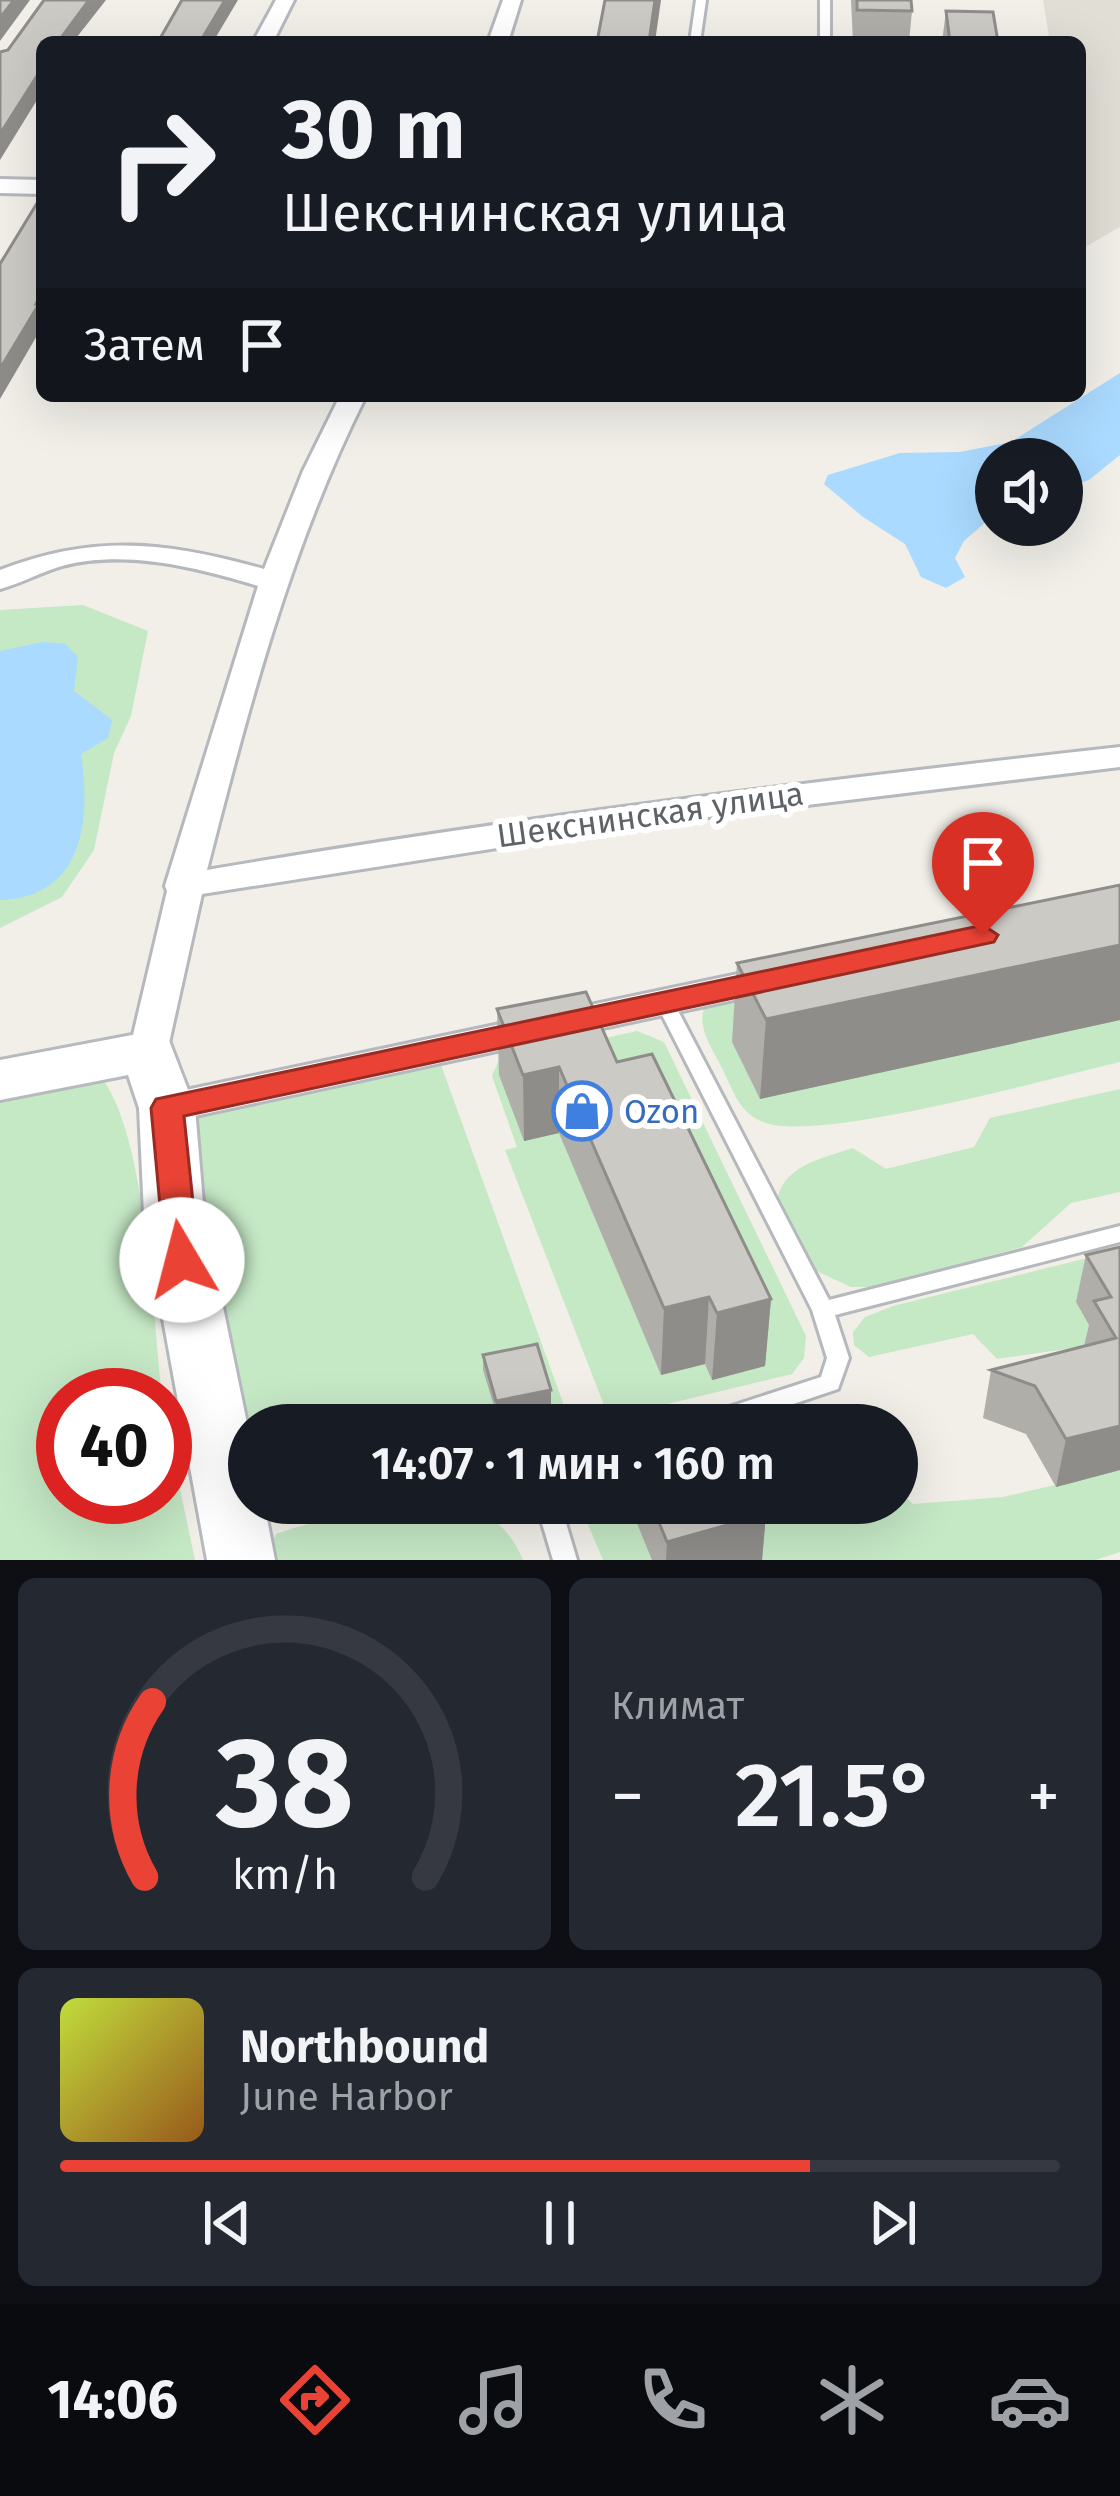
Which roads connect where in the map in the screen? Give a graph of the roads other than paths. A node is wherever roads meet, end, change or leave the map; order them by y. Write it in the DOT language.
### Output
graph roads {
  1 [pos="285,0"];
  2 [pos="512,0"];
  3 [pos="701,0"];
  4 [pos="825,0"];
  5 [pos="266,36"];
  6 [pos="500,36"];
  7 [pos="696,36"];
  8 [pos="825,36"];
  9 [pos="0,186"];
  10 [pos="36,187"];
  11 [pos="350,402"];
  12 [pos="0,580"];
  13 [pos="273,581"];
  14 [pos="1120,757"];
  15 [pos="182,886"];
  16 [pos="802,974"];
  17 [pos="665,1003"];
  18 [pos="0,1080"];
  19 [pos="158,1080"];
  20 [pos="1120,1234"];
  21 [pos="823,1310"];
  22 [pos="767,1404"];
  23 [pos="554,1524"];
  24 [pos="255,1525"];
  25 [pos="565,1560"];
  1 -- 5 [label="street"];
  2 -- 6 [label="street"];
  3 -- 7 [label="lane"];
  4 -- 8 [label="lane"];
  9 -- 10 [label="street"];
  11 -- 13 [label="street"];
  12 -- 13 [label="street"];
  13 -- 15 [label="street"];
  14 -- 15 [label="street, Шекснинская улица"];
  15 -- 19 [label="street"];
  16 -- 17 [label="street"];
  17 -- 19 [label="street"];
  17 -- 21 [label="lane"];
  18 -- 19 [label="street"];
  19 -- 24 [label="street"];
  20 -- 21 [label="lane"];
  21 -- 22 [label="lane"];
  23 -- 25 [label="lane"];
}
